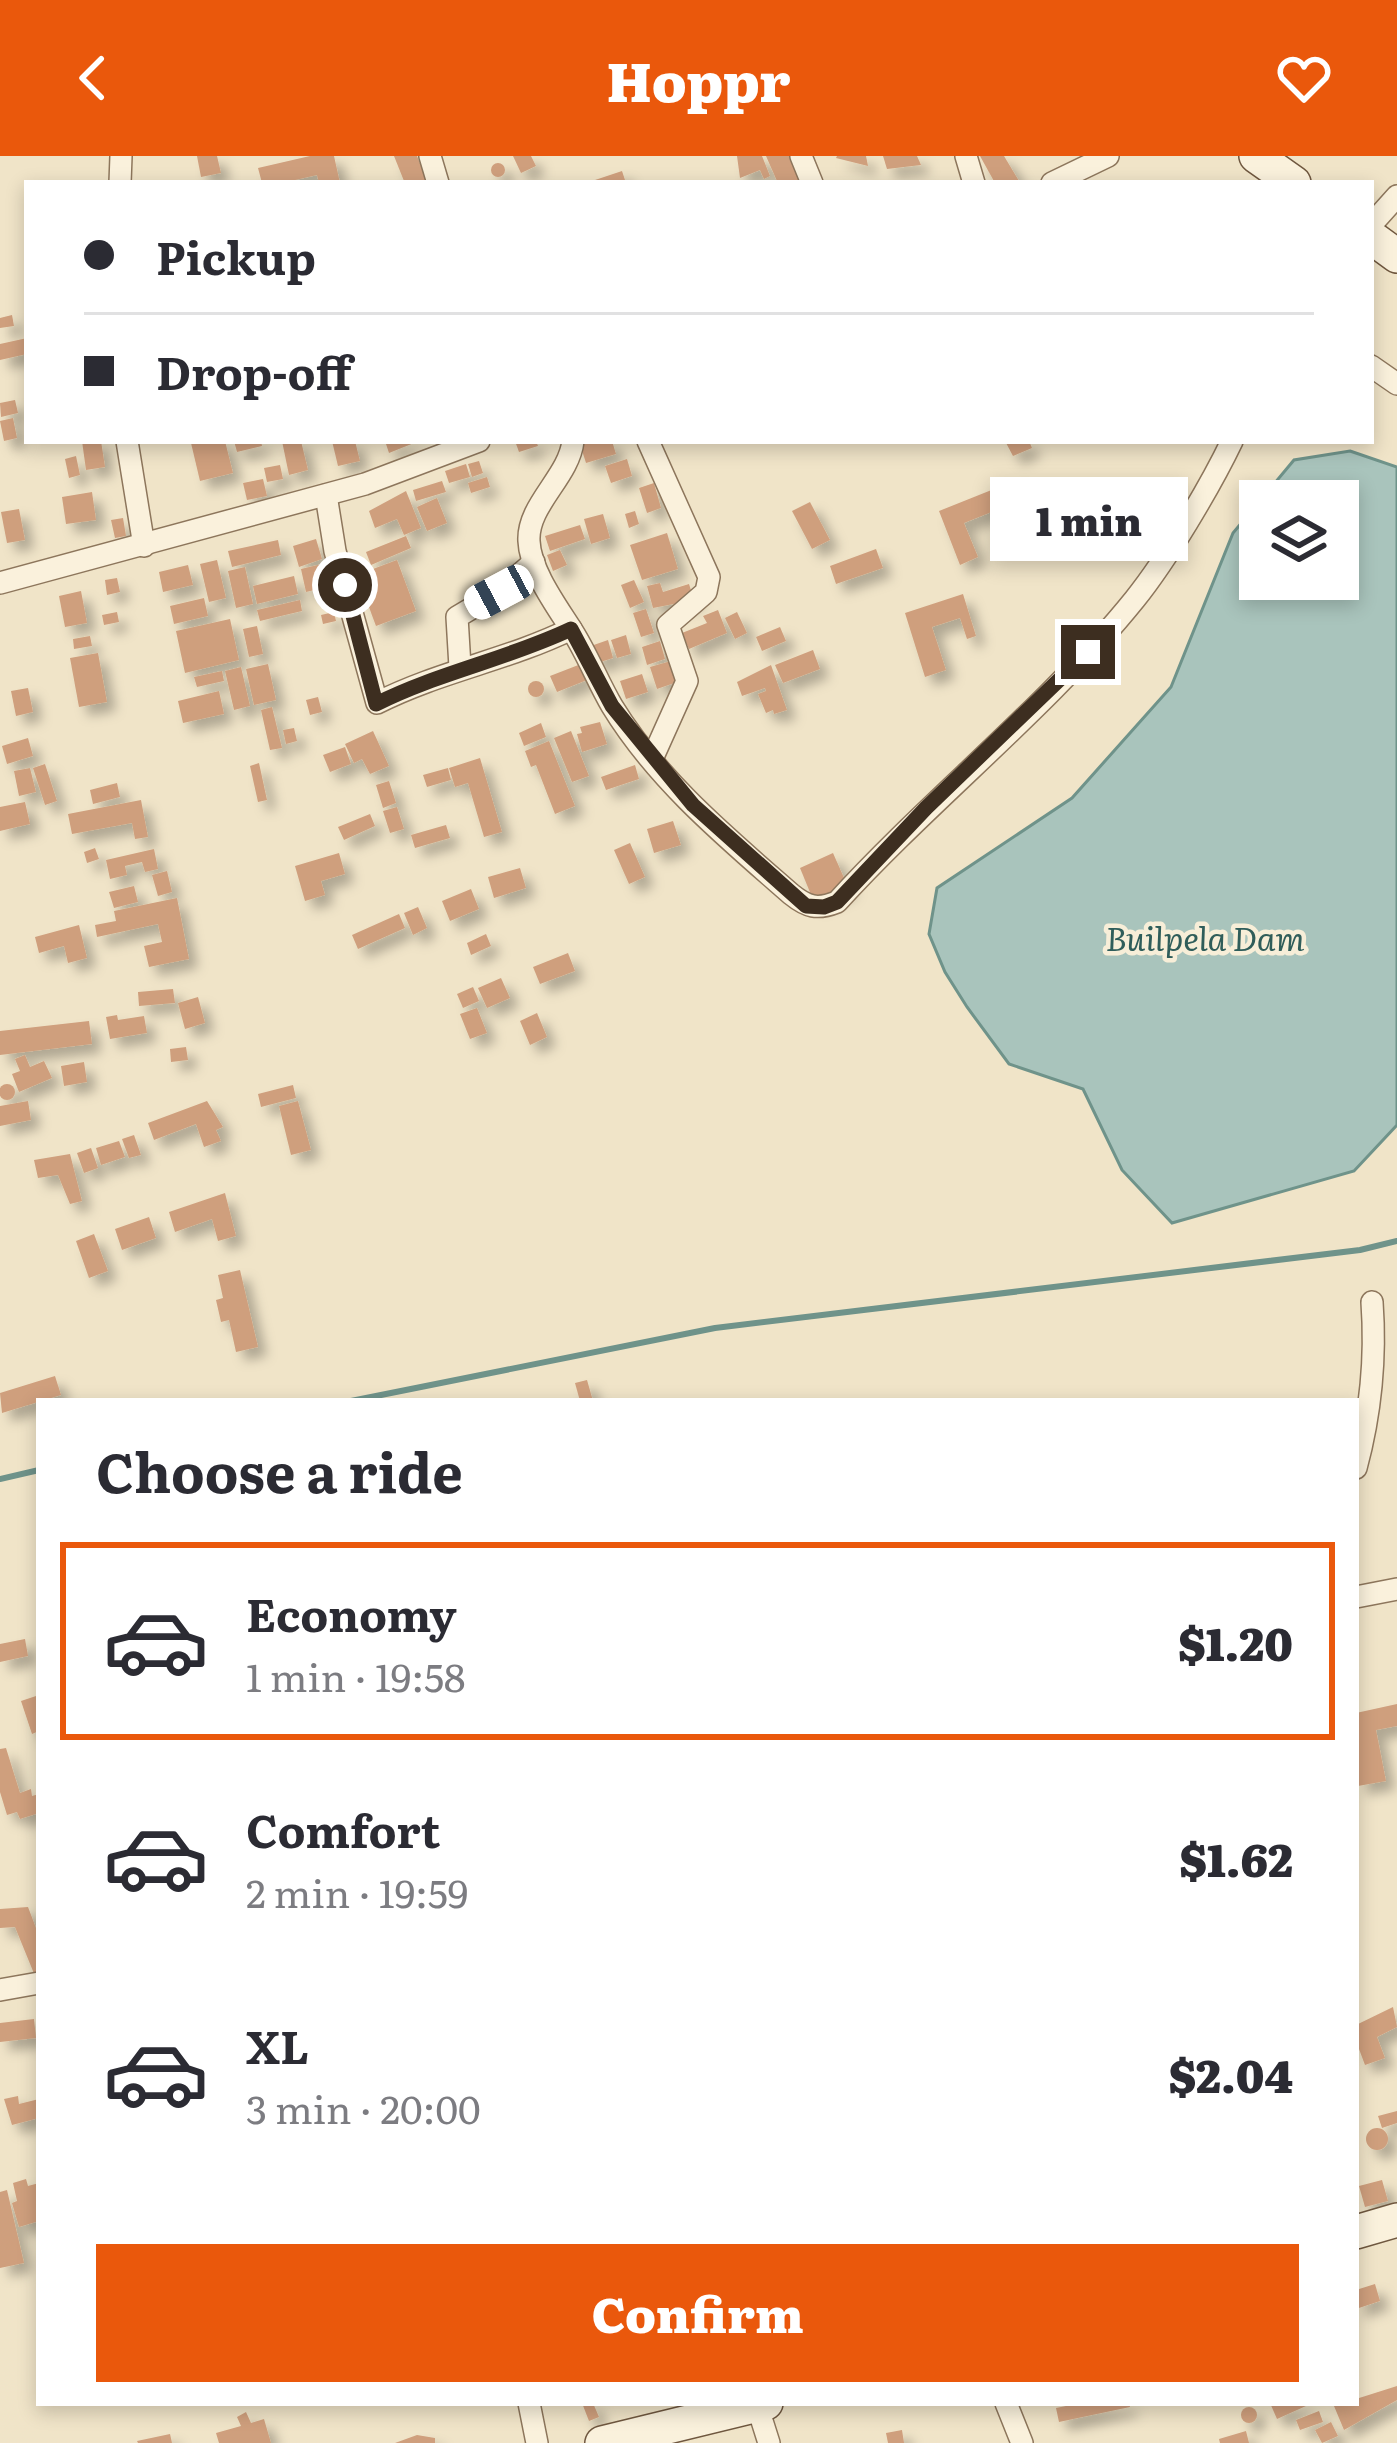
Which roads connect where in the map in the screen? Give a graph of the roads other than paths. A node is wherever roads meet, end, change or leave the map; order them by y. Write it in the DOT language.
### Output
graph roads {
  1 [pos="1108,156"];
  2 [pos="1256,156"];
  3 [pos="1058,180"];
  4 [pos="1290,180"];
  5 [pos="1397,196"];
  6 [pos="1374,222"];
  7 [pos="127,444"];
  8 [pos="472,444"];
  9 [pos="572,444"];
  10 [pos="649,444"];
  11 [pos="1230,444"];
  12 [pos="326,495"];
  13 [pos="144,546"];
  14 [pos="534,562"];
  15 [pos="0,584"];
  16 [pos="571,629"];
  17 [pos="460,668"];
  18 [pos="652,759"];
  19 [pos="1372,1302"];
  20 [pos="1359,1457"];
  21 [pos="1397,1589"];
  22 [pos="1359,1596"];
  23 [pos="36,1984"];
  24 [pos="0,1990"];
  25 [pos="1397,2220"];
  26 [pos="1359,2231"];
  27 [pos="530,2406"];
  28 [pos="753,2406"];
  29 [pos="761,2406"];
  30 [pos="1007,2406"];
  31 [pos="537,2443"];
  32 [pos="602,2443"];
  33 [pos="770,2443"];
  34 [pos="1022,2443"];
  1 -- 3 [label="street"];
  2 -- 4 [label="main road"];
  5 -- 6 [label="street"];
  7 -- 13 [label="street"];
  8 -- 12 [label="street"];
  9 -- 14 [label="street"];
  10 -- 18 [label="street"];
  11 -- 18 [label="street"];
  12 -- 13 [label="street"];
  12 -- 17 [label="street"];
  13 -- 15 [label="street"];
  14 -- 16 [label="street"];
  14 -- 17 [label="street"];
  16 -- 17 [label="street"];
  16 -- 18 [label="street"];
  19 -- 20 [label="street"];
  21 -- 22 [label="street"];
  23 -- 24 [label="street"];
  25 -- 26 [label="main road"];
  27 -- 31 [label="street"];
  28 -- 32 [label="main road"];
  29 -- 33 [label="street"];
  30 -- 34 [label="street"];
}
